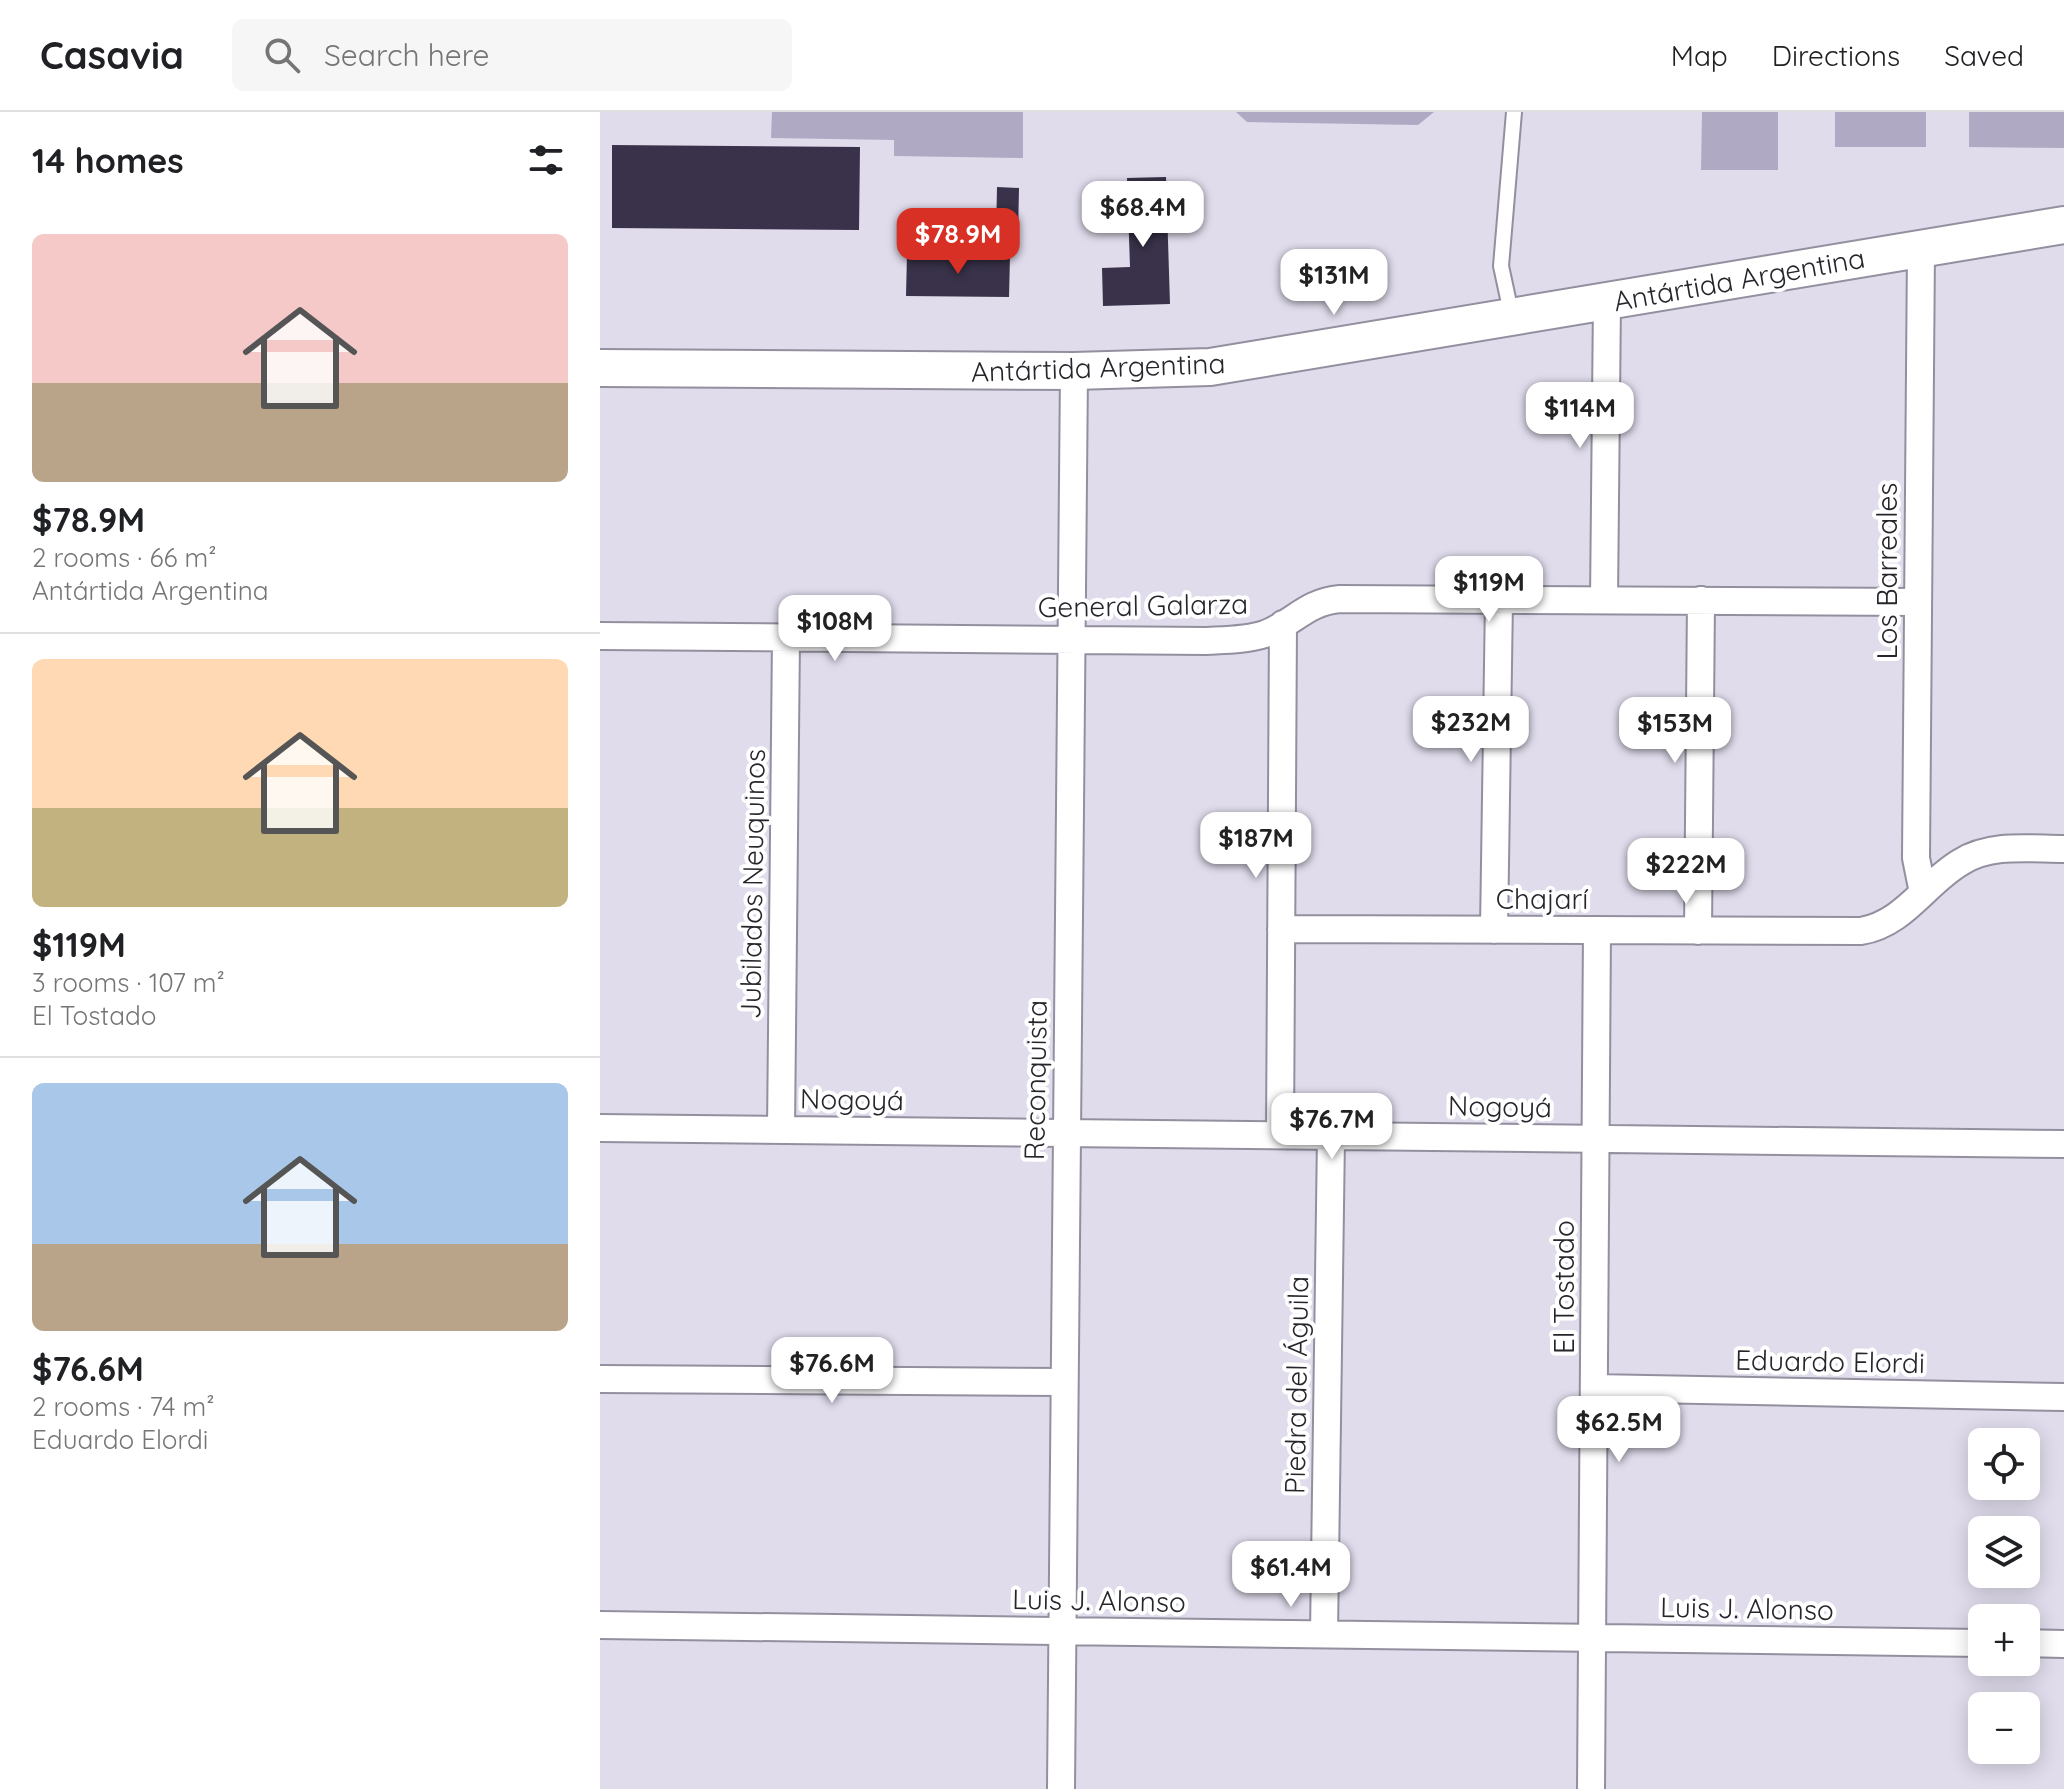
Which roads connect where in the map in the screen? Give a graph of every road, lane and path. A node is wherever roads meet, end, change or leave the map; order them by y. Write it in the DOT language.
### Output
graph roads {
  1 [pos="1514,112"];
  2 [pos="2064,225"];
  3 [pos="1921,249"];
  4 [pos="1607,301"];
  5 [pos="1513,317"];
  6 [pos="600,368"];
  7 [pos="1074,371"];
  8 [pos="1499,599"];
  9 [pos="1604,600"];
  10 [pos="1701,600"];
  11 [pos="1918,602"];
  12 [pos="1283,624"];
  13 [pos="600,636"];
  14 [pos="786,638"];
  15 [pos="1071,639"];
  16 [pos="2064,849"];
  17 [pos="1923,893"];
  18 [pos="1281,929"];
  19 [pos="1494,930"];
  20 [pos="1597,930"];
  21 [pos="1698,931"];
  22 [pos="600,1128"];
  23 [pos="781,1130"];
  24 [pos="1066,1133"];
  25 [pos="1280,1135"];
  26 [pos="1331,1136"];
  27 [pos="1596,1139"];
  28 [pos="2064,1144"];
  29 [pos="600,1379"];
  30 [pos="1064,1382"];
  31 [pos="1594,1388"];
  32 [pos="2064,1397"];
  33 [pos="600,1625"];
  34 [pos="1062,1631"];
  35 [pos="1324,1634"];
  36 [pos="1592,1638"];
  37 [pos="1968,1643"];
  38 [pos="2040,1643"];
  39 [pos="2064,1644"];
  40 [pos="1061,1789"];
  41 [pos="1591,1789"];
  1 -- 5 [label="lane"];
  2 -- 3 [label="main road, Antártida Argentina"];
  3 -- 4 [label="main road, Antártida Argentina"];
  3 -- 11 [label="street, Los Barreales"];
  4 -- 5 [label="main road, Antártida Argentina"];
  4 -- 9 [label="street"];
  5 -- 7 [label="main road, Antártida Argentina"];
  6 -- 7 [label="main road, Antártida Argentina"];
  7 -- 15 [label="street, Reconquista"];
  8 -- 9 [label="street, General Galarza"];
  8 -- 12 [label="street, General Galarza"];
  8 -- 19 [label="street"];
  9 -- 10 [label="street, General Galarza"];
  10 -- 11 [label="street, General Galarza"];
  10 -- 21 [label="street"];
  11 -- 17 [label="street, Los Barreales"];
  12 -- 15 [label="street, General Galarza"];
  12 -- 18 [label="street"];
  13 -- 14 [label="street, General Galarza"];
  14 -- 15 [label="street, General Galarza"];
  14 -- 23 [label="street, Jubilados Neuquinos"];
  15 -- 24 [label="street, Reconquista"];
  16 -- 17 [label="street, Chajarí"];
  17 -- 21 [label="street, Chajarí"];
  18 -- 19 [label="street, Chajarí"];
  18 -- 25 [label="street"];
  19 -- 20 [label="street, Chajarí"];
  20 -- 21 [label="street, Chajarí"];
  20 -- 27 [label="street, El Tostado"];
  22 -- 23 [label="street, Nogoyá"];
  23 -- 24 [label="street, Nogoyá"];
  24 -- 25 [label="street, Nogoyá"];
  24 -- 30 [label="street, Reconquista"];
  25 -- 26 [label="street, Nogoyá"];
  26 -- 27 [label="street, Nogoyá"];
  26 -- 35 [label="street, Piedra del Águila"];
  27 -- 28 [label="street, Nogoyá"];
  27 -- 31 [label="street, El Tostado"];
  29 -- 30 [label="street"];
  30 -- 34 [label="street, Reconquista"];
  31 -- 32 [label="street, Eduardo Elordi"];
  31 -- 36 [label="street, El Tostado"];
  33 -- 34 [label="street, Luis J. Alonso"];
  34 -- 35 [label="street, Luis J. Alonso"];
  34 -- 40 [label="street, Reconquista"];
  35 -- 36 [label="street, Luis J. Alonso"];
  36 -- 37 [label="street, Luis J. Alonso"];
  36 -- 41 [label="street, El Tostado"];
  38 -- 39 [label="street"];
}
